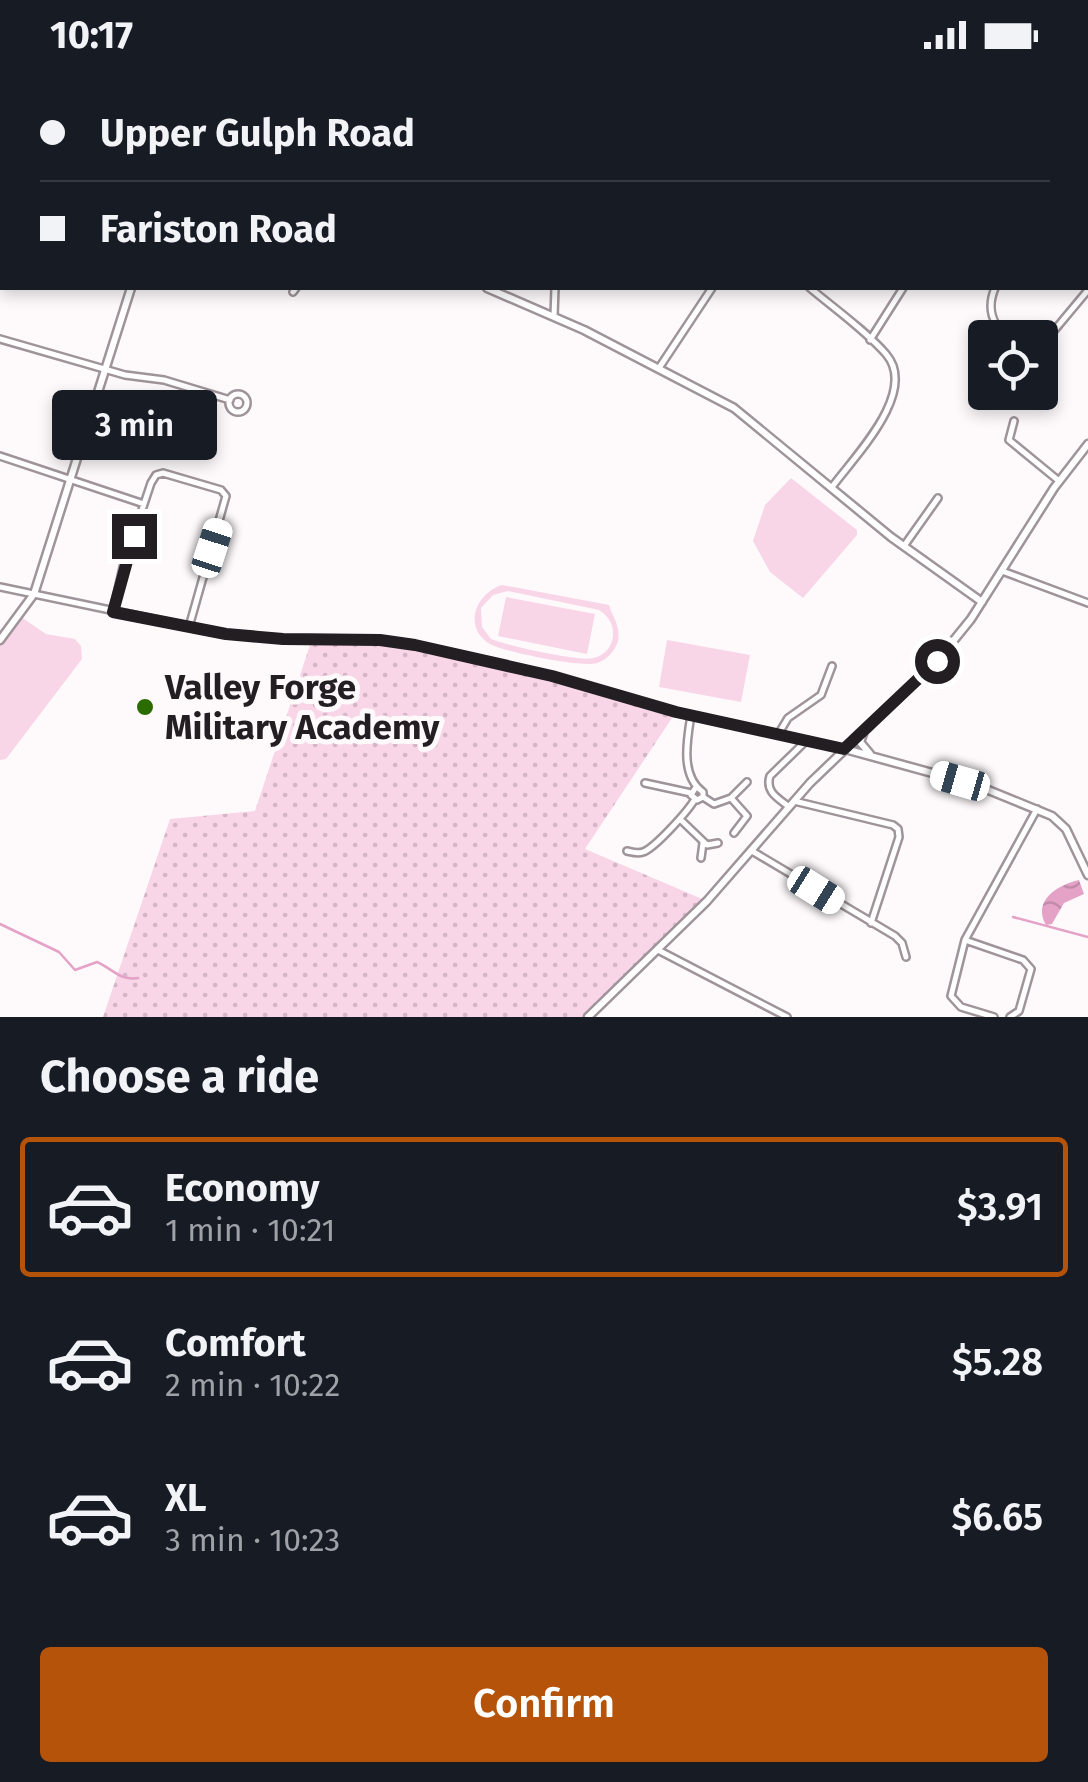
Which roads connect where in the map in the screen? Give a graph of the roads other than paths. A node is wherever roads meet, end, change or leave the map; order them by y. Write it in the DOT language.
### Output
graph roads {
  1 [pos="130,290"];
  2 [pos="491,290"];
  3 [pos="555,290"];
  4 [pos="711,290"];
  5 [pos="812,290"];
  6 [pos="902,290"];
  7 [pos="994,290"];
  8 [pos="1088,290"];
  9 [pos="554,316"];
  10 [pos="994,320"];
  11 [pos="1058,327"];
  12 [pos="0,339"];
  13 [pos="870,340"];
  14 [pos="659,368"];
  15 [pos="105,369"];
  16 [pos="230,400"];
  17 [pos="1014,421"];
  18 [pos="1088,444"];
  19 [pos="0,456"];
  20 [pos="70,479"];
  21 [pos="1060,480"];
  22 [pos="831,488"];
  23 [pos="938,498"];
  24 [pos="144,504"];
  25 [pos="904,546"];
  26 [pos="1002,570"];
  27 [pos="0,586"];
  28 [pos="34,594"];
  29 [pos="982,602"];
  30 [pos="1088,603"];
  31 [pos="113,612"];
  32 [pos="189,627"];
  33 [pos="0,640"];
  34 [pos="832,666"];
  35 [pos="691,715"];
  36 [pos="864,730"];
  37 [pos="779,733"];
  38 [pos="807,740"];
  39 [pos="844,749"];
  40 [pos="875,757"];
  41 [pos="748,782"];
  42 [pos="645,783"];
  43 [pos="696,794"];
  44 [pos="731,798"];
  45 [pos="792,804"];
  46 [pos="1037,809"];
  47 [pos="682,820"];
  48 [pos="734,832"];
  49 [pos="703,843"];
  50 [pos="718,843"];
  51 [pos="626,851"];
  52 [pos="752,852"];
  53 [pos="701,858"];
  54 [pos="1088,875"];
  55 [pos="871,923"];
  56 [pos="966,940"];
  57 [pos="658,950"];
  58 [pos="906,958"];
  59 [pos="588,1017"];
  60 [pos="787,1017"];
  61 [pos="994,1017"];
  62 [pos="1010,1017"];
  1 -- 15 [label="street"];
  2 -- 9 [label="street"];
  3 -- 9 [label="street"];
  4 -- 14 [label="street"];
  5 -- 13 [label="street"];
  6 -- 13 [label="street"];
  7 -- 10 [label="street"];
  8 -- 11 [label="street"];
  9 -- 14 [label="street"];
  12 -- 15 [label="street"];
  13 -- 22 [label="street"];
  14 -- 22 [label="street"];
  15 -- 16 [label="street"];
  15 -- 20 [label="street"];
  17 -- 21 [label="street"];
  18 -- 21 [label="street"];
  19 -- 20 [label="street"];
  20 -- 24 [label="street"];
  20 -- 28 [label="street"];
  21 -- 26 [label="street"];
  22 -- 25 [label="street"];
  23 -- 25 [label="street"];
  24 -- 31 [label="street"];
  24 -- 32 [label="street"];
  25 -- 29 [label="street"];
  26 -- 29 [label="street"];
  26 -- 30 [label="street"];
  27 -- 28 [label="street"];
  28 -- 31 [label="street"];
  28 -- 33 [label="street"];
  29 -- 36 [label="street"];
  31 -- 32 [label="street"];
  32 -- 35 [label="street"];
  34 -- 37 [label="street"];
  35 -- 37 [label="street"];
  35 -- 43 [label="street"];
  36 -- 39 [label="street"];
  36 -- 40 [label="street"];
  37 -- 38 [label="street"];
  38 -- 39 [label="street"];
  38 -- 45 [label="street"];
  39 -- 40 [label="street"];
  39 -- 45 [label="street"];
  40 -- 46 [label="street"];
  41 -- 44 [label="street"];
  42 -- 43 [label="street"];
  43 -- 44 [label="street"];
  43 -- 47 [label="street"];
  44 -- 48 [label="street"];
  45 -- 52 [label="street"];
  45 -- 55 [label="street"];
  46 -- 54 [label="street"];
  46 -- 56 [label="street"];
  47 -- 49 [label="street"];
  47 -- 51 [label="street"];
  49 -- 50 [label="street"];
  49 -- 53 [label="street"];
  52 -- 55 [label="street"];
  52 -- 57 [label="street"];
  55 -- 58 [label="street"];
  56 -- 61 [label="street"];
  56 -- 62 [label="street"];
  57 -- 59 [label="street"];
  57 -- 60 [label="street"];
}
